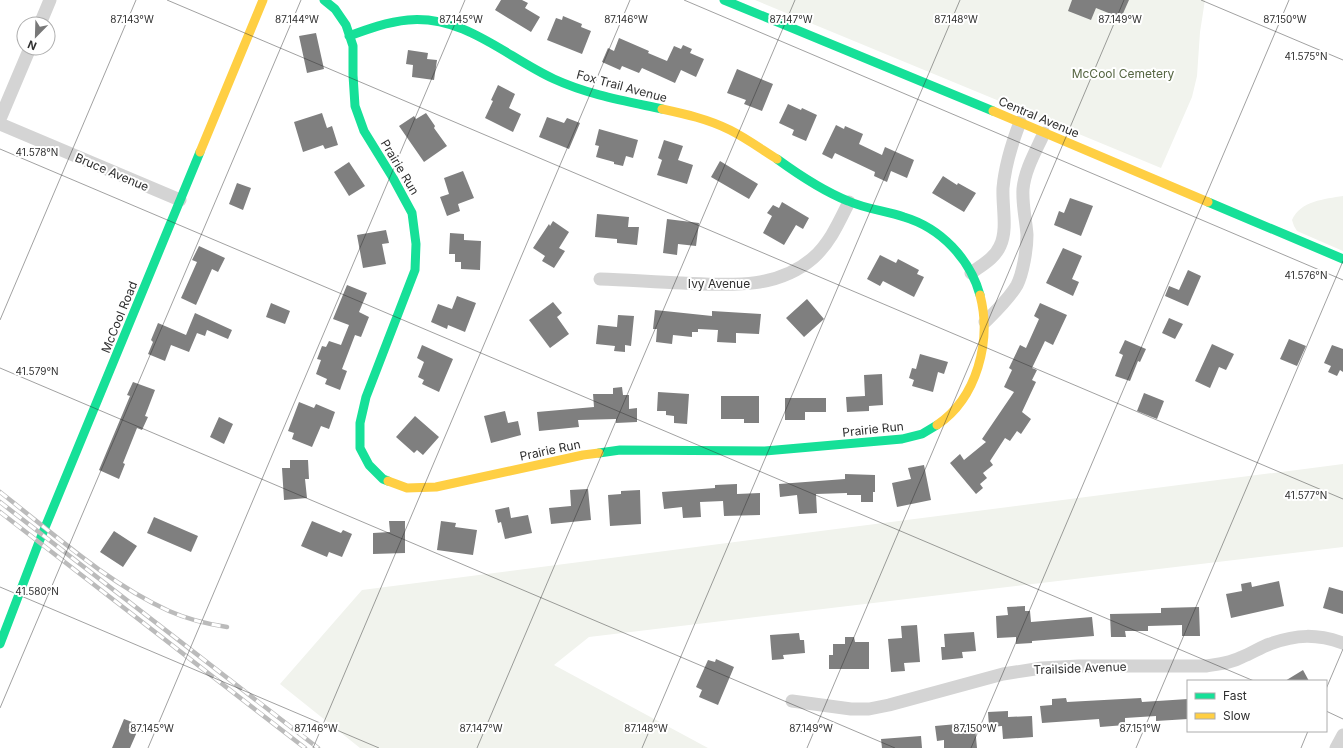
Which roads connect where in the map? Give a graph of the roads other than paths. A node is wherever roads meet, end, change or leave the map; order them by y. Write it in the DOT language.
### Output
graph roads {
  1 [pos="50,0"];
  2 [pos="263,0"];
  3 [pos="324,0"];
  4 [pos="724,0"];
  5 [pos="43,16"];
  6 [pos="349,36"];
  7 [pos="27,56"];
  8 [pos="0,119"];
  9 [pos="1020,122"];
  10 [pos="0,124"];
  11 [pos="1044,133"];
  12 [pos="180,200"];
  13 [pos="854,204"];
  14 [pos="1343,259"];
  15 [pos="971,273"];
  16 [pos="600,279"];
  17 [pos="985,322"];
  18 [pos="1343,642"];
  19 [pos="0,644"];
  20 [pos="792,701"];
  21 [pos="1343,735"];
  22 [pos="1336,748"];
  1 -- 5 [label="street"];
  2 -- 12 [label="street, McCool Road"];
  3 -- 6 [label="street, Prairie Run"];
  4 -- 9 [label="street, Central Avenue"];
  6 -- 13 [label="street, Fox Trail Avenue"];
  6 -- 17 [label="street, Prairie Run"];
  7 -- 8 [label="street"];
  9 -- 11 [label="street, Central Avenue"];
  9 -- 15 [label="street"];
  10 -- 12 [label="street, Bruce Avenue"];
  11 -- 14 [label="street, Central Avenue"];
  11 -- 17 [label="street"];
  12 -- 19 [label="street, McCool Road"];
  13 -- 15 [label="street, Prairie Run"];
  13 -- 16 [label="street, Ivy Avenue"];
  15 -- 17 [label="street, Prairie Run"];
  18 -- 20 [label="street, Trailside Avenue"];
  21 -- 22 [label="street"];
}
